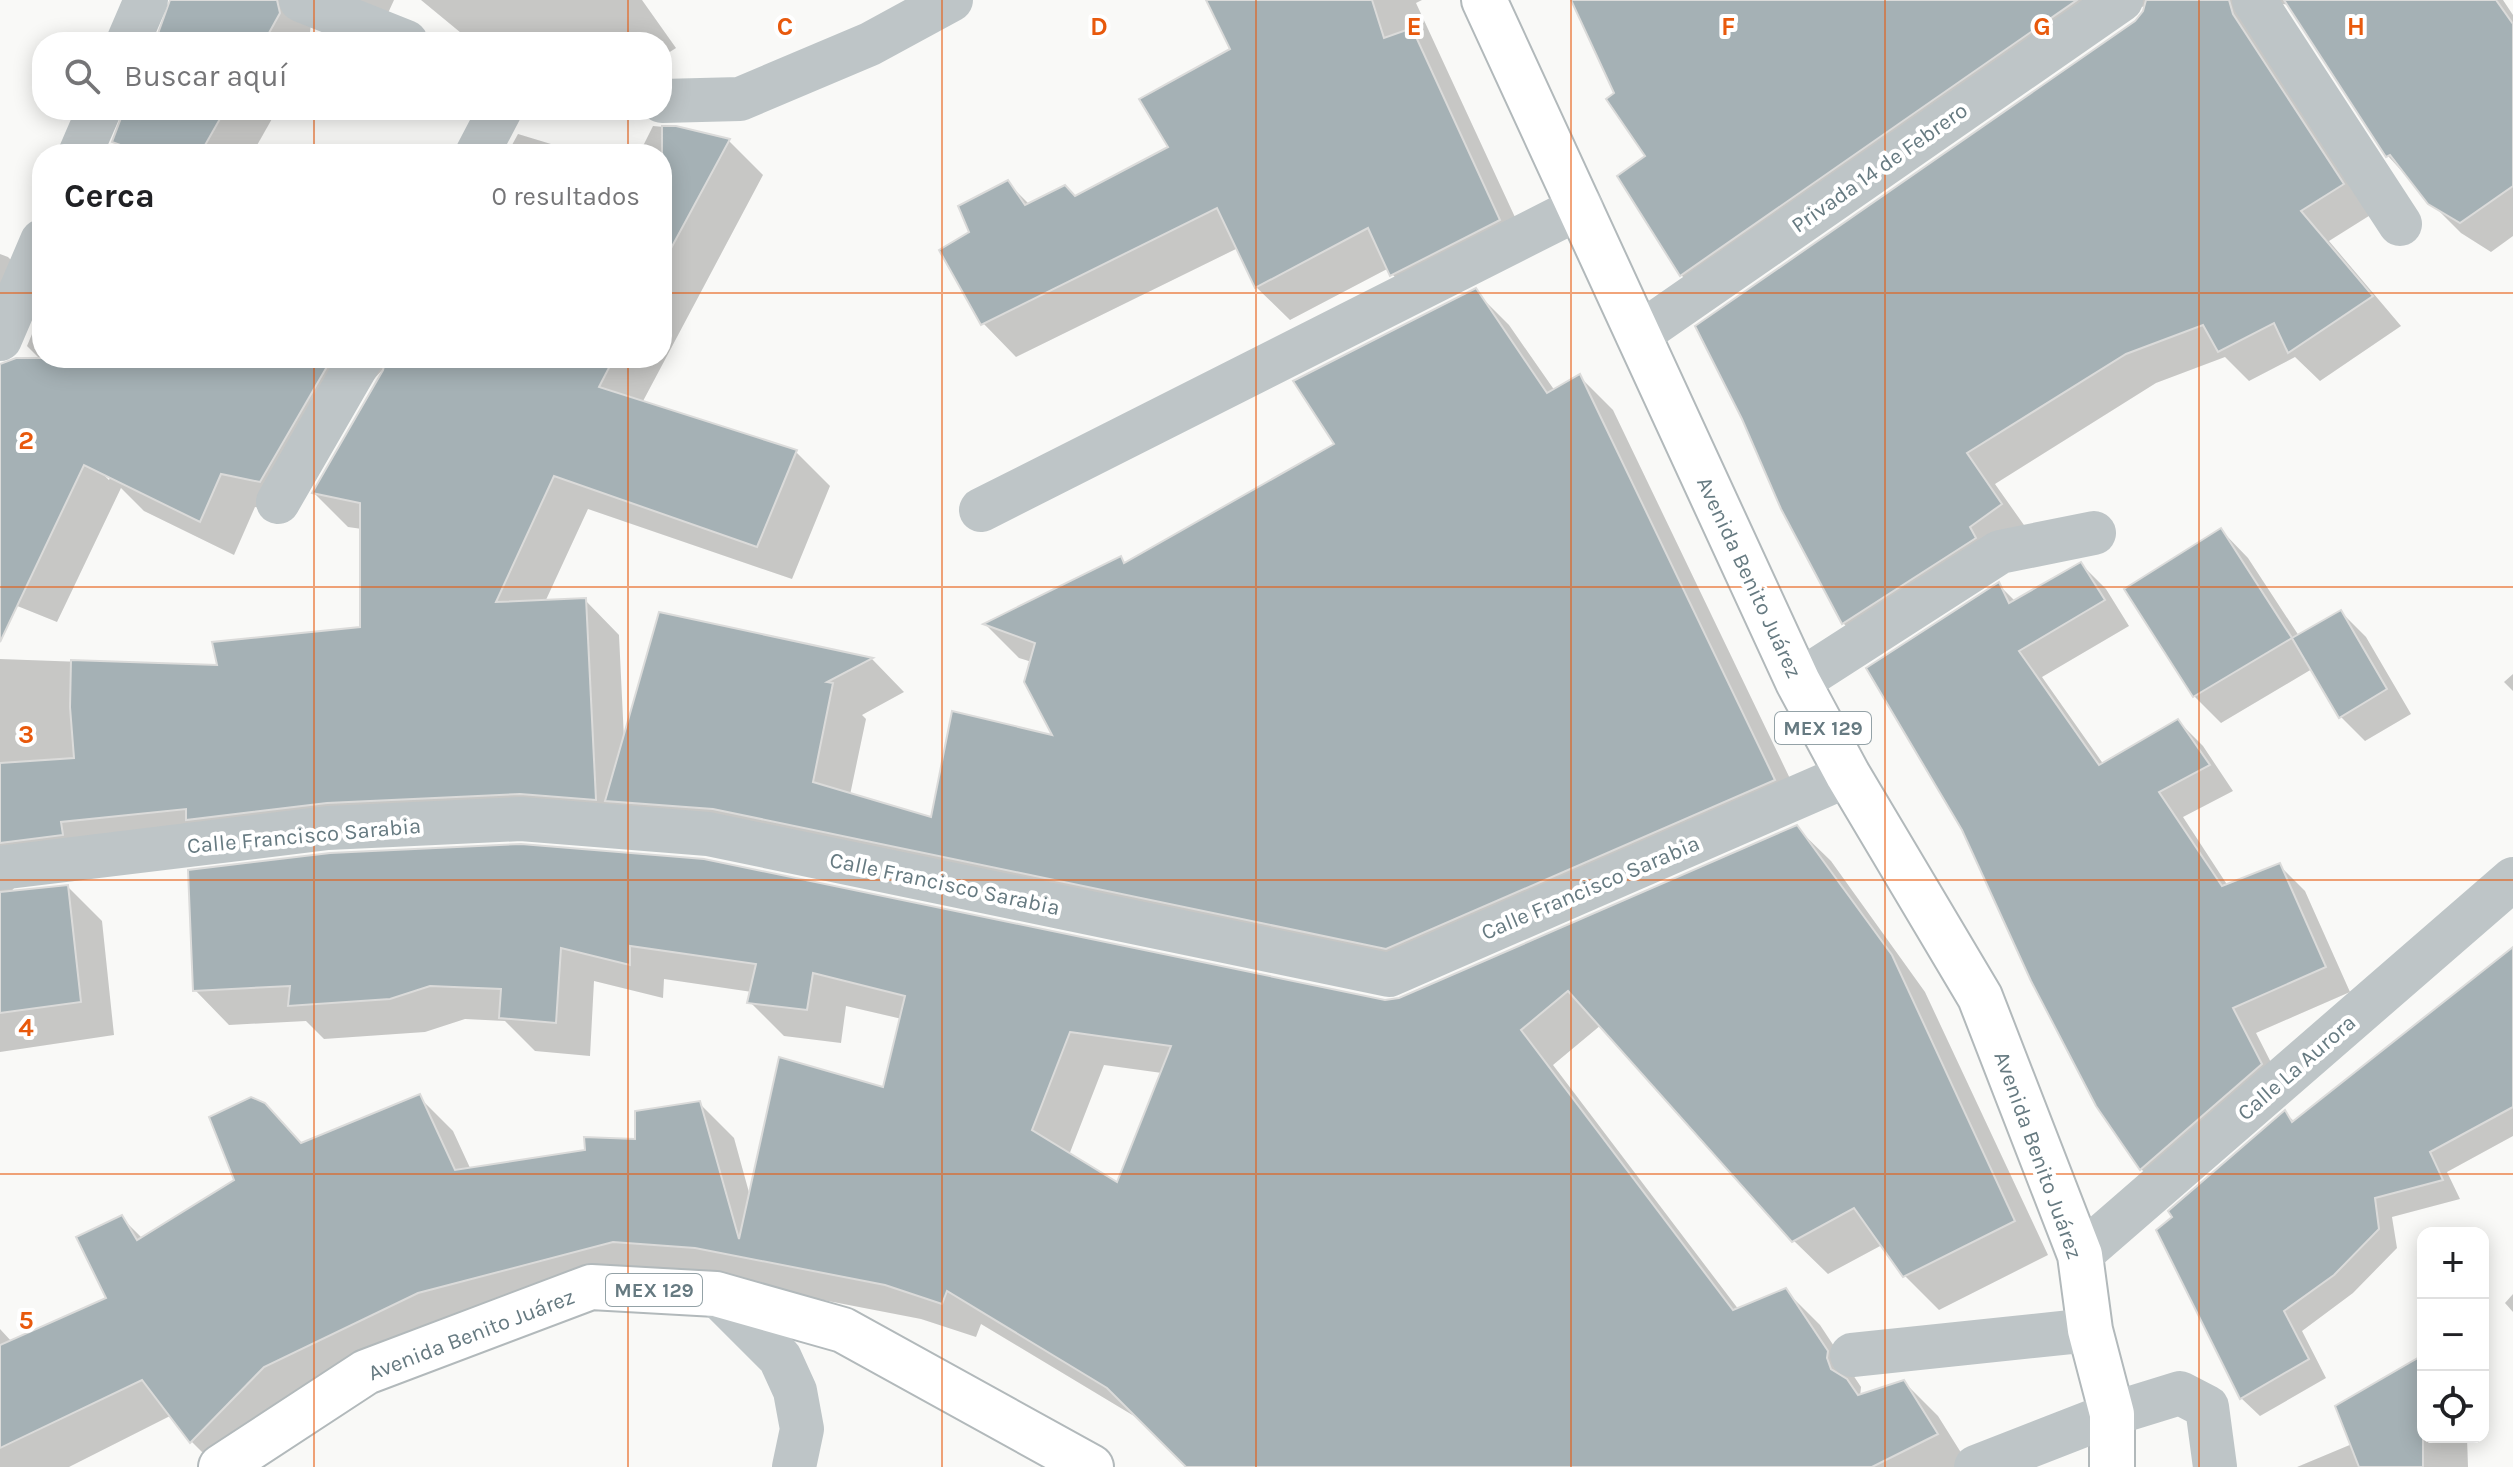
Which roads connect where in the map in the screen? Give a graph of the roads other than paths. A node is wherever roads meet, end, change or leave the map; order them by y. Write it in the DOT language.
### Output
graph roads {
  1 [pos="146,0"];
  2 [pos="301,0"];
  3 [pos="951,0"];
  4 [pos="1484,0"];
  5 [pos="2121,0"];
  6 [pos="2254,0"];
  7 [pos="132,32"];
  8 [pos="381,32"];
  9 [pos="672,101"];
  10 [pos="95,120"];
  11 [pos="495,120"];
  12 [pos="84,144"];
  13 [pos="482,144"];
  14 [pos="1581,207"];
  15 [pos="2400,224"];
  16 [pos="32,264"];
  17 [pos="1638,335"];
  18 [pos="0,339"];
  19 [pos="355,368"];
  20 [pos="278,502"];
  21 [pos="981,510"];
  22 [pos="2094,533"];
  23 [pos="1798,682"];
  24 [pos="1848,775"];
  25 [pos="0,868"];
  26 [pos="2513,879"];
  27 [pos="2080,1255"];
  28 [pos="716,1294"];
  29 [pos="2090,1330"];
  30 [pos="1852,1355"];
  31 [pos="2112,1414"];
  32 [pos="221,1467"];
  33 [pos="794,1467"];
  34 [pos="1091,1467"];
  35 [pos="1976,1467"];
  36 [pos="2112,1467"];
  37 [pos="2215,1467"];
  1 -- 7 [label="street"];
  2 -- 8 [label="street"];
  3 -- 9 [label="street"];
  4 -- 14 [label="main road, Avenida Benito Juárez / MEX 129"];
  5 -- 17 [label="street, Privada 14 de Febrero"];
  6 -- 15 [label="street"];
  10 -- 12 [label="street"];
  11 -- 13 [label="street"];
  14 -- 17 [label="main road, Avenida Benito Juárez / MEX 129"];
  14 -- 21 [label="street"];
  16 -- 18 [label="street"];
  17 -- 23 [label="main road, Avenida Benito Juárez / MEX 129"];
  19 -- 20 [label="street"];
  22 -- 23 [label="street"];
  23 -- 24 [label="main road, Avenida Benito Juárez / MEX 129"];
  24 -- 25 [label="street, Calle Francisco Sarabia"];
  24 -- 27 [label="main road, Avenida Benito Juárez / MEX 129"];
  26 -- 27 [label="street, Calle La Aurora"];
  27 -- 29 [label="main road, Avenida Benito Juárez / MEX 129"];
  28 -- 32 [label="main road, Avenida Benito Juárez / MEX 129"];
  28 -- 33 [label="street"];
  28 -- 34 [label="main road, Avenida Benito Juárez / MEX 129"];
  29 -- 30 [label="street"];
  29 -- 31 [label="main road, Avenida Benito Juárez / MEX 129"];
  31 -- 35 [label="street"];
  31 -- 36 [label="main road, Avenida Benito Juárez / MEX 129"];
  31 -- 37 [label="street"];
}
